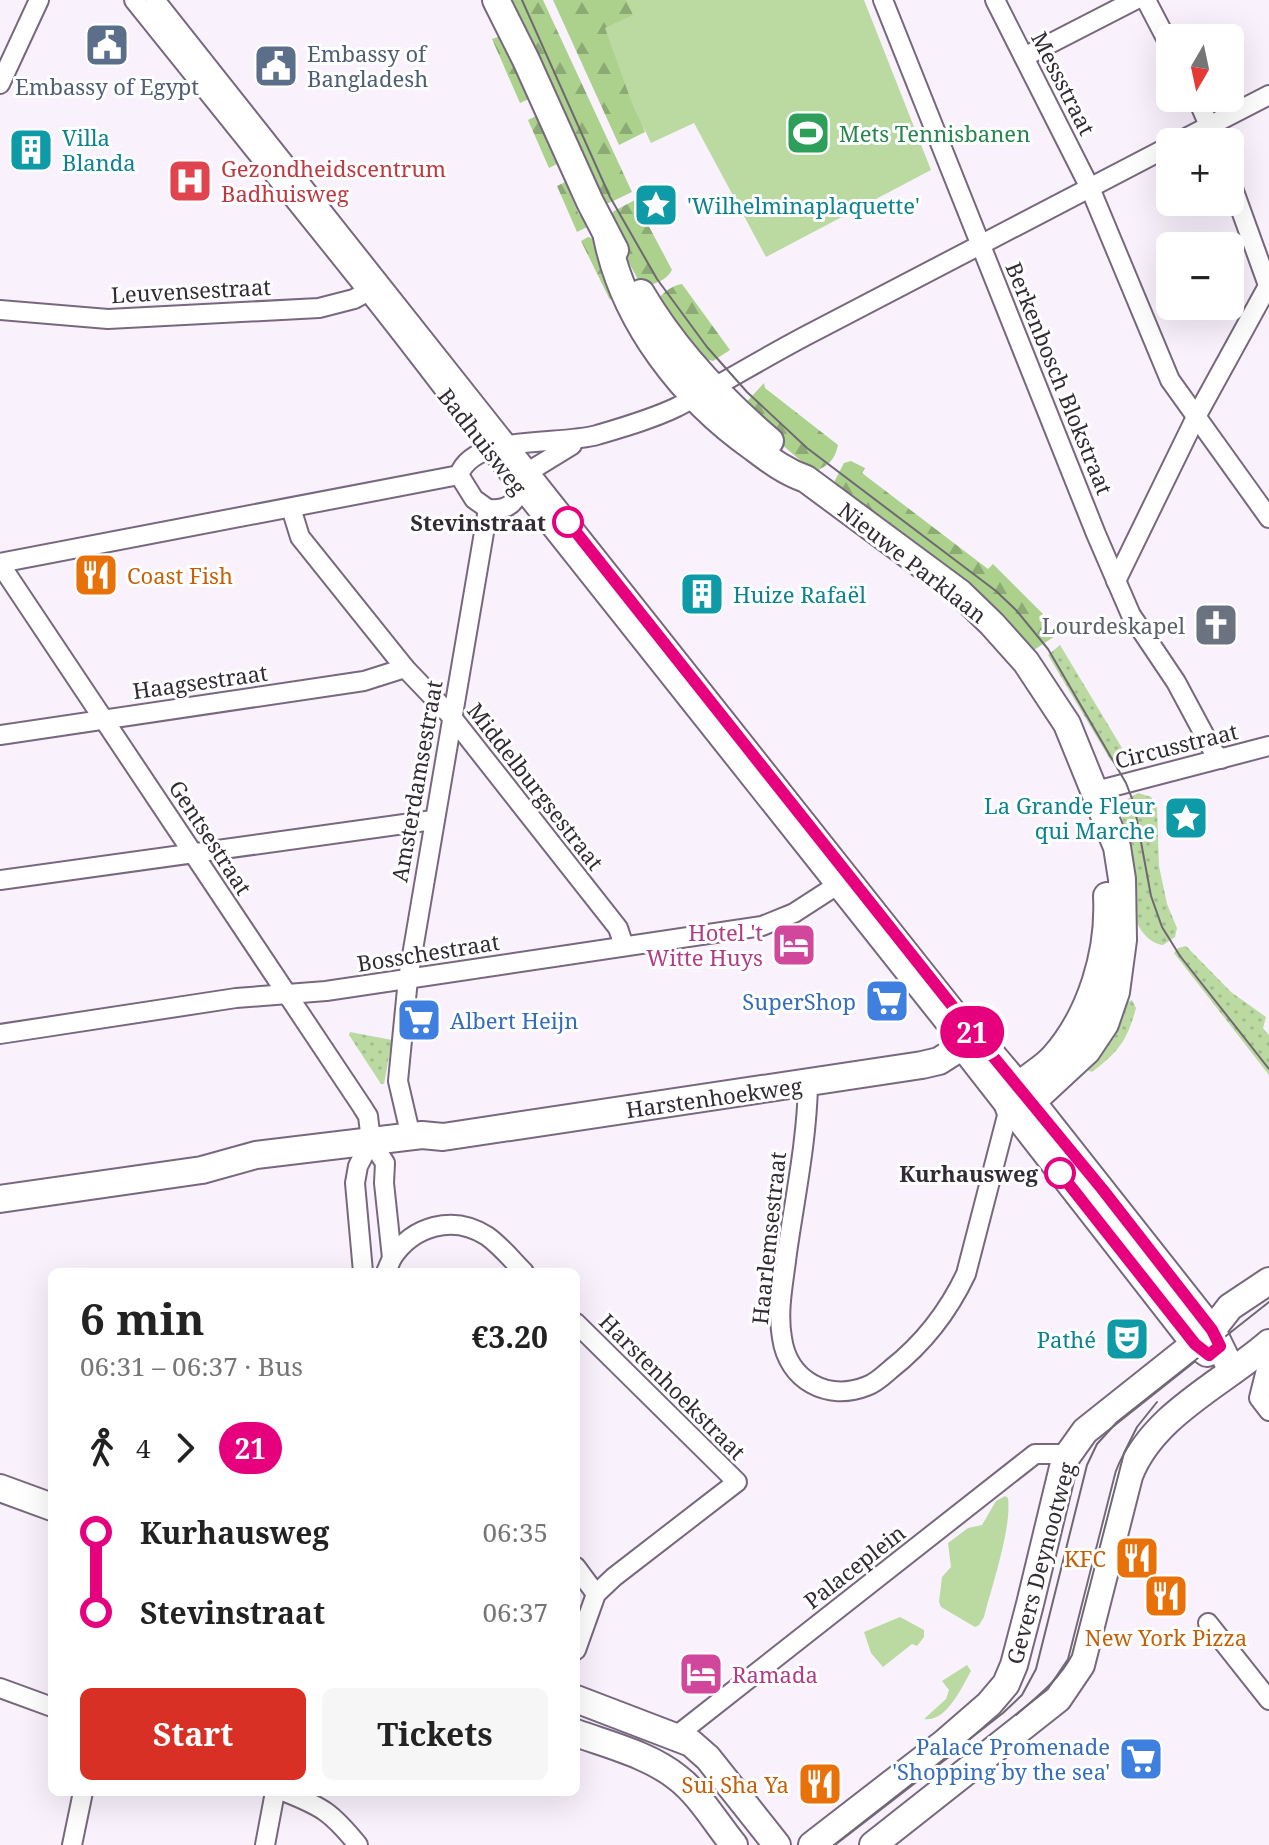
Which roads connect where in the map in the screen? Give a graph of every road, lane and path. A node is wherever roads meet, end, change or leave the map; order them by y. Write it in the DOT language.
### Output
graph roads {
  1 [pos="39,0"];
  2 [pos="134,0"];
  3 [pos="155,0"];
  4 [pos="496,0"];
  5 [pos="883,0"];
  6 [pos="995,0"];
  7 [pos="1135,0"];
  8 [pos="1146,0"];
  9 [pos="1159,24"];
  10 [pos="1024,57"];
  11 [pos="0,84"];
  12 [pos="1269,95"];
  13 [pos="1222,128"];
  14 [pos="1156,153"];
  15 [pos="1090,188"];
  16 [pos="1243,216"];
  17 [pos="981,245"];
  18 [pos="1268,286"];
  19 [pos="374,288"];
  20 [pos="0,310"];
  21 [pos="704,391"];
  22 [pos="1196,417"];
  23 [pos="585,439"];
  24 [pos="500,446"];
  25 [pos="459,475"];
  26 [pos="524,480"];
  27 [pos="291,508"];
  28 [pos="488,509"];
  29 [pos="1269,518"];
  30 [pos="0,563"];
  31 [pos="1116,581"];
  32 [pos="405,668"];
  33 [pos="451,716"];
  34 [pos="104,719"];
  35 [pos="0,735"];
  36 [pos="1269,746"];
  37 [pos="1221,759"];
  38 [pos="1096,791"];
  39 [pos="433,820"];
  40 [pos="192,853"];
  41 [pos="0,880"];
  42 [pos="843,881"];
  43 [pos="624,946"];
  44 [pos="408,979"];
  45 [pos="286,994"];
  46 [pos="0,1034"];
  47 [pos="970,1042"];
  48 [pos="808,1084"];
  49 [pos="1020,1098"];
  50 [pos="408,1124"];
  51 [pos="371,1151"];
  52 [pos="0,1199"];
  53 [pos="389,1265"];
  54 [pos="363,1268"];
  55 [pos="520,1268"];
  56 [pos="1269,1281"];
  57 [pos="580,1327"];
  58 [pos="1203,1337"];
  59 [pos="1269,1343"];
  60 [pos="1268,1362"];
  61 [pos="1232,1371"];
  62 [pos="1269,1411"];
  63 [pos="1069,1454"];
  64 [pos="0,1488"];
  65 [pos="48,1506"];
  66 [pos="580,1572"];
  67 [pos="596,1594"];
  68 [pos="1208,1623"];
  69 [pos="580,1639"];
  70 [pos="0,1688"];
  71 [pos="580,1700"];
  72 [pos="1269,1700"];
  73 [pos="48,1706"];
  74 [pos="580,1734"];
  75 [pos="676,1736"];
  76 [pos="82,1796"];
  77 [pos="274,1796"];
  78 [pos="295,1796"];
  79 [pos="72,1845"];
  80 [pos="265,1845"];
  81 [pos="358,1845"];
  82 [pos="734,1845"];
  83 [pos="777,1845"];
  84 [pos="812,1845"];
  85 [pos="873,1845"];
  1 -- 11 [label="street"];
  2 -- 19 [label="street, Badhuisweg"];
  3 -- 19 [label="street, Badhuisweg"];
  4 -- 21 [label="main road, Nieuwe Parklaan"];
  5 -- 17 [label="street, Berkenbosch Blokstraat"];
  6 -- 10 [label="street, Messstraat"];
  7 -- 10 [label="street"];
  8 -- 9 [label="street"];
  10 -- 15 [label="street, Messstraat"];
  12 -- 13 [label="street"];
  14 -- 15 [label="street"];
  15 -- 17 [label="street"];
  15 -- 22 [label="street, Messstraat"];
  16 -- 18 [label="street"];
  17 -- 21 [label="street"];
  17 -- 31 [label="street, Berkenbosch Blokstraat"];
  18 -- 22 [label="street"];
  19 -- 20 [label="street, Leuvensestraat"];
  19 -- 24 [label="street, Badhuisweg"];
  21 -- 23 [label="street"];
  21 -- 38 [label="main road, Nieuwe Parklaan"];
  22 -- 29 [label="street, Messstraat"];
  22 -- 31 [label="street"];
  23 -- 24 [label="street"];
  23 -- 26 [label="street"];
  24 -- 25 [label="street"];
  24 -- 26 [label="street, Badhuisweg"];
  25 -- 27 [label="street"];
  25 -- 28 [label="street, Badhuisweg"];
  26 -- 28 [label="street"];
  26 -- 42 [label="street, Badhuisweg"];
  27 -- 30 [label="street"];
  27 -- 32 [label="street, Middelburgsestraat"];
  28 -- 33 [label="street, Amsterdamsestraat"];
  30 -- 34 [label="street, Gentsestraat"];
  31 -- 37 [label="street, Berkenbosch Blokstraat"];
  32 -- 33 [label="street, Middelburgsestraat"];
  32 -- 34 [label="street, Haagsestraat"];
  33 -- 39 [label="street, Amsterdamsestraat"];
  33 -- 43 [label="street, Middelburgsestraat"];
  34 -- 35 [label="street, Haagsestraat"];
  34 -- 40 [label="street, Gentsestraat"];
  36 -- 37 [label="street, Circusstraat"];
  37 -- 38 [label="street, Circusstraat"];
  38 -- 49 [label="main road, Nieuwe Parklaan"];
  39 -- 40 [label="street"];
  39 -- 44 [label="street, Amsterdamsestraat"];
  40 -- 41 [label="street"];
  40 -- 45 [label="street, Gentsestraat"];
  42 -- 43 [label="street, Bosschestraat"];
  42 -- 47 [label="street, Badhuisweg"];
  43 -- 44 [label="street, Bosschestraat"];
  44 -- 45 [label="street, Bosschestraat"];
  44 -- 50 [label="street, Amsterdamsestraat"];
  45 -- 46 [label="street, Bosschestraat"];
  45 -- 51 [label="street, Gentsestraat"];
  47 -- 48 [label="main road, Harstenhoekweg"];
  47 -- 49 [label="main road, Badhuisweg"];
  48 -- 49 [label="street, Haarlemsestraat"];
  48 -- 51 [label="main road, Harstenhoekweg"];
  49 -- 58 [label="main road"];
  51 -- 52 [label="main road, Harstenhoekweg"];
  51 -- 53 [label="street, Gentsestraat"];
  51 -- 54 [label="street"];
  53 -- 55 [label="street"];
  56 -- 58 [label="main road, Gevers Deynootweg"];
  57 -- 67 [label="street, Harstenhoekstraat"];
  58 -- 61 [label="main road"];
  58 -- 63 [label="main road, Gevers Deynootweg"];
  59 -- 61 [label="main road"];
  60 -- 62 [label="street"];
  61 -- 85 [label="main road"];
  63 -- 75 [label="street, Palaceplein"];
  63 -- 84 [label="main road, Gevers Deynootweg"];
  64 -- 65 [label="main road"];
  66 -- 67 [label="street"];
  67 -- 69 [label="street"];
  68 -- 72 [label="street"];
  70 -- 73 [label="street"];
  71 -- 75 [label="main road"];
  74 -- 82 [label="main road"];
  75 -- 83 [label="main road"];
  76 -- 79 [label="street"];
  77 -- 80 [label="street"];
  78 -- 81 [label="street"];
}
